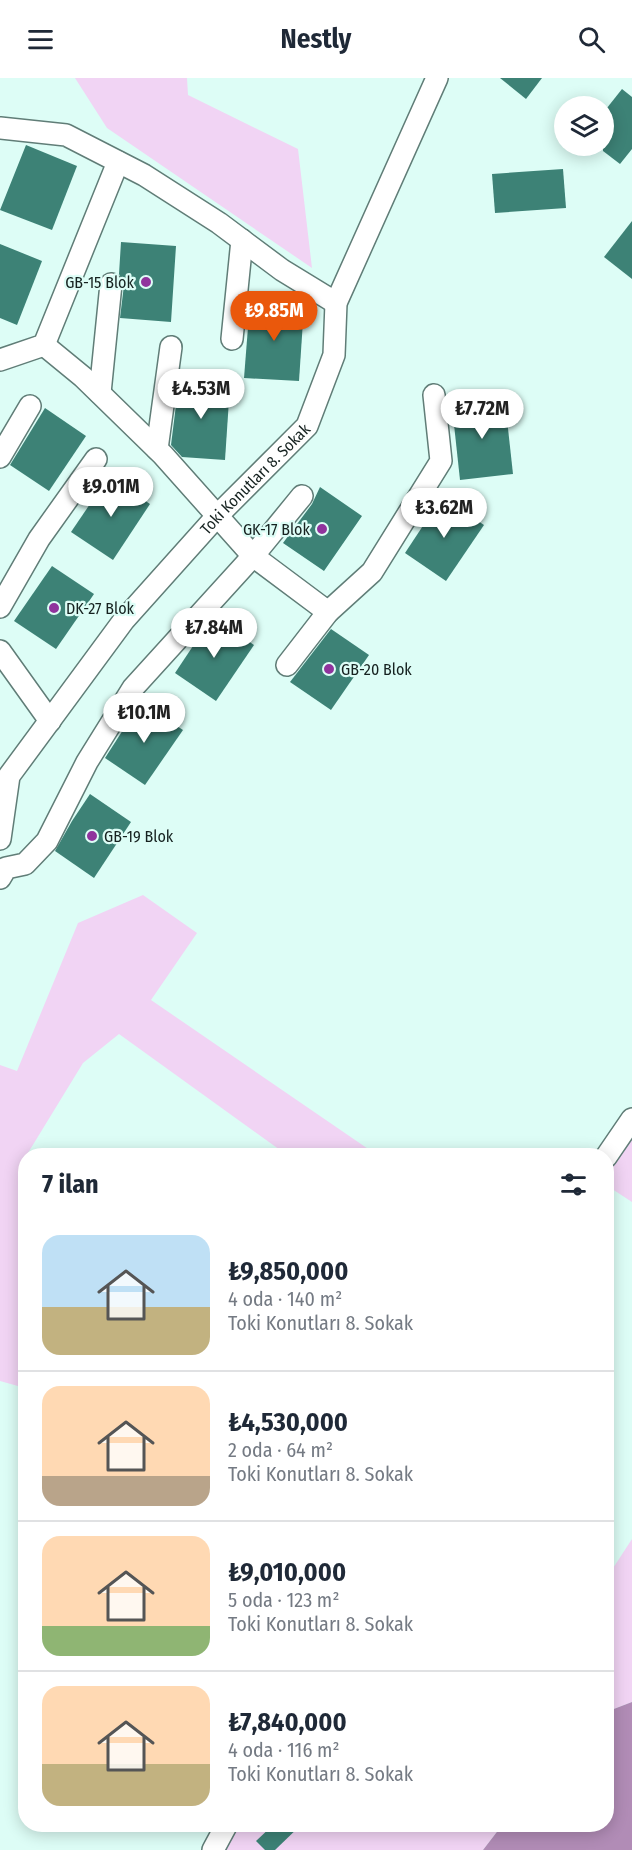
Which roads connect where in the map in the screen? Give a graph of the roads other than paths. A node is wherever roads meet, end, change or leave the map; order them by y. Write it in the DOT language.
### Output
graph roads {
  1 [pos="437,78"];
  2 [pos="0,128"];
  3 [pos="118,162"];
  4 [pos="242,240"];
  5 [pos="111,284"];
  6 [pos="336,303"];
  7 [pos="232,339"];
  8 [pos="44,345"];
  9 [pos="171,347"];
  10 [pos="0,360"];
  11 [pos="100,393"];
  12 [pos="434,395"];
  13 [pos="30,406"];
  14 [pos="158,449"];
  15 [pos="0,457"];
  16 [pos="96,459"];
  17 [pos="302,496"];
  18 [pos="218,515"];
  19 [pos="252,556"];
  20 [pos="0,607"];
  21 [pos="328,612"];
  22 [pos="0,651"];
  23 [pos="287,664"];
  24 [pos="50,721"];
  25 [pos="5,775"];
  26 [pos="0,835"];
  27 [pos="0,878"];
  28 [pos="632,1119"];
  29 [pos="612,1148"];
  30 [pos="223,1832"];
  31 [pos="213,1850"];
  1 -- 6 [label="street, Toki Konutları 8. Sokak"];
  2 -- 3 [label="street"];
  3 -- 4 [label="street"];
  3 -- 8 [label="street"];
  4 -- 6 [label="street"];
  4 -- 7 [label="street"];
  5 -- 11 [label="street"];
  6 -- 18 [label="street, Toki Konutları 8. Sokak"];
  8 -- 10 [label="street"];
  8 -- 11 [label="street"];
  9 -- 14 [label="street"];
  11 -- 14 [label="street"];
  12 -- 21 [label="street"];
  13 -- 15 [label="street"];
  14 -- 18 [label="street"];
  16 -- 20 [label="street"];
  17 -- 19 [label="street"];
  18 -- 19 [label="street"];
  18 -- 24 [label="street, Toki Konutları 8. Sokak"];
  19 -- 21 [label="street"];
  19 -- 27 [label="street"];
  21 -- 23 [label="street"];
  22 -- 24 [label="street"];
  24 -- 25 [label="street, Toki Konutları 8. Sokak"];
  25 -- 26 [label="street, Toki Konutları 8. Sokak"];
  28 -- 29 [label="street"];
  30 -- 31 [label="street"];
}
